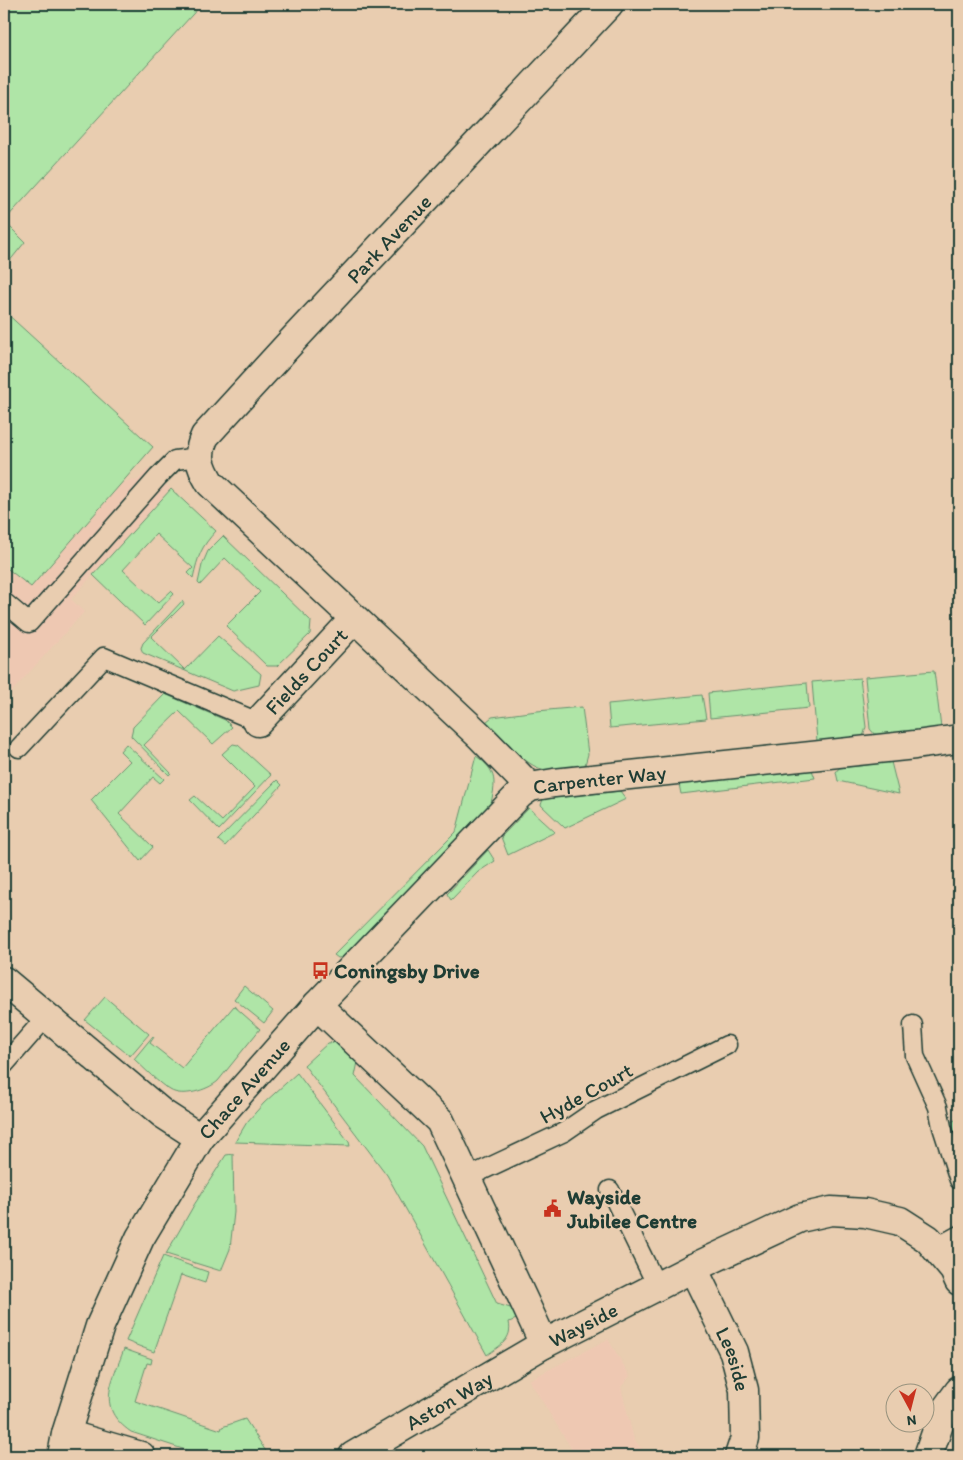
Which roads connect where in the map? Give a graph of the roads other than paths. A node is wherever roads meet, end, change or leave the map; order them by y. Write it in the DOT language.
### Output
graph roads {
  1 [pos="609,4"];
  2 [pos="200,457"];
  3 [pos="4,602"];
  4 [pos="354,619"];
  5 [pos="258,722"];
  6 [pos="959,739"];
  7 [pos="19,748"];
  8 [pos="530,787"];
  9 [pos="4,981"];
  10 [pos="317,1005"];
  11 [pos="47,1016"];
  12 [pos="913,1026"];
  13 [pos="727,1045"];
  14 [pos="4,1065"];
  15 [pos="200,1138"];
  16 [pos="466,1178"];
  17 [pos="959,1180"];
  18 [pos="610,1190"];
  19 [pos="959,1235"];
  20 [pos="935,1248"];
  21 [pos="693,1268"];
  22 [pos="959,1281"];
  23 [pos="657,1286"];
  24 [pos="544,1344"];
  25 [pos="959,1391"];
  26 [pos="64,1445"];
  27 [pos="141,1456"];
  28 [pos="354,1456"];
  29 [pos="739,1456"];
  30 [pos="928,1456"];
  1 -- 2 [label="street, Park Avenue"];
  2 -- 3 [label="lane"];
  2 -- 4 [label="street, Carpenter Way"];
  4 -- 5 [label="street, Fields Court"];
  4 -- 8 [label="street, Carpenter Way"];
  5 -- 7 [label="lane"];
  6 -- 8 [label="street, Carpenter Way"];
  8 -- 10 [label="street, Chace Avenue"];
  9 -- 11 [label="street"];
  10 -- 15 [label="street, Chace Avenue"];
  10 -- 16 [label="street, Wayside"];
  11 -- 14 [label="lane"];
  11 -- 15 [label="street"];
  12 -- 17 [label="lane"];
  13 -- 16 [label="lane, Hyde Court"];
  15 -- 26 [label="street, Chace Avenue"];
  16 -- 24 [label="street, Wayside"];
  18 -- 23 [label="lane"];
  19 -- 20 [label="lane"];
  20 -- 21 [label="street, Wayside"];
  20 -- 22 [label="street, Wayside"];
  21 -- 23 [label="street, Wayside"];
  21 -- 29 [label="street, Leeside"];
  23 -- 24 [label="street, Wayside"];
  24 -- 28 [label="street, Aston Way"];
  25 -- 30 [label="street"];
  26 -- 27 [label="street"];
}
